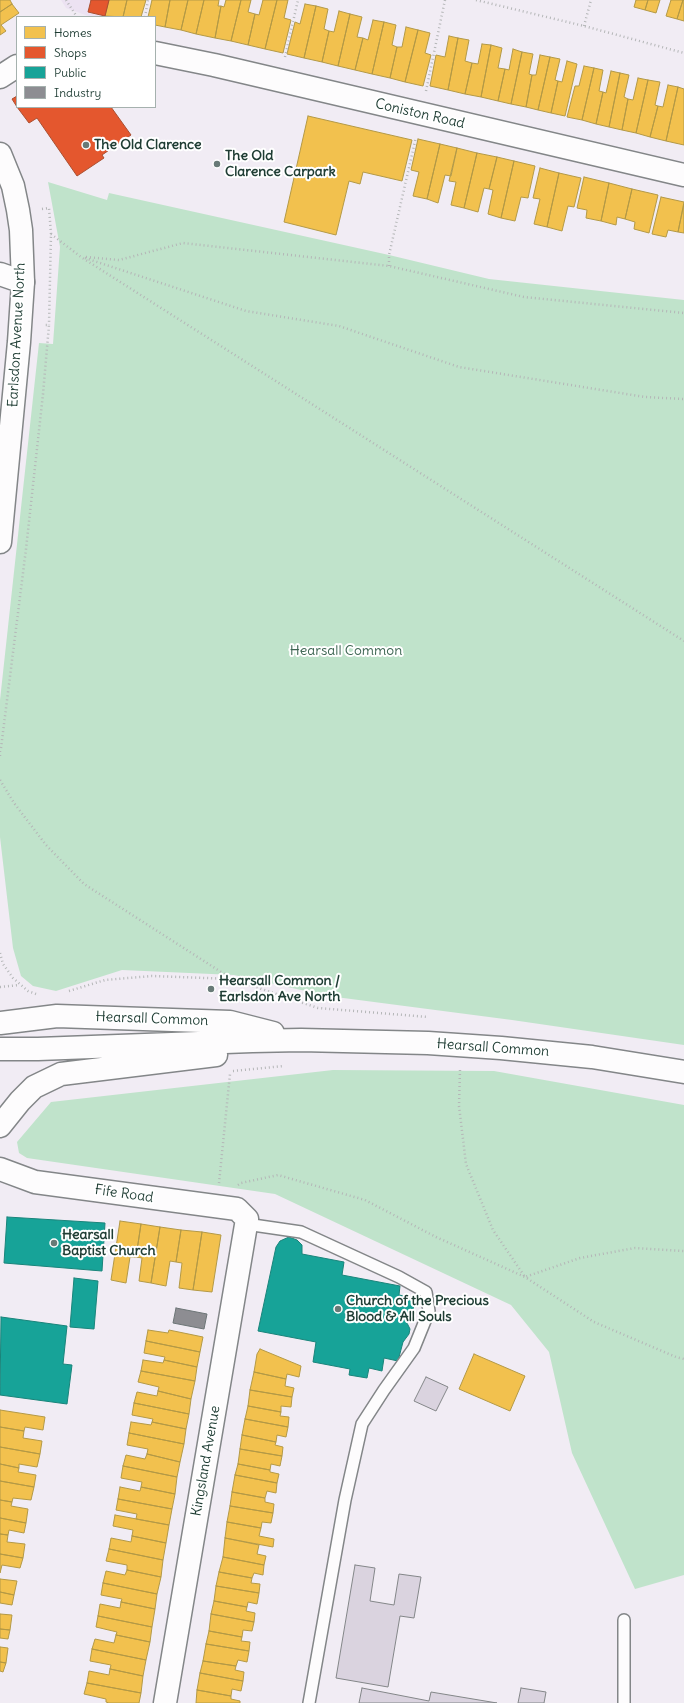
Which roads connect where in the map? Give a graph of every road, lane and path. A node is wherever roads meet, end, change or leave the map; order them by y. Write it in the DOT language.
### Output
graph roads {
  1 [pos="66,0"];
  2 [pos="148,0"];
  3 [pos="298,0"];
  4 [pos="445,0"];
  5 [pos="476,0"];
  6 [pos="591,0"];
  7 [pos="76,16"];
  8 [pos="145,16"];
  9 [pos="584,26"];
  10 [pos="156,53"];
  11 [pos="684,53"];
  12 [pos="16,67"];
  13 [pos="0,77"];
  14 [pos="279,80"];
  15 [pos="421,114"];
  16 [pos="0,154"];
  17 [pos="684,175"];
  18 [pos="51,234"];
  19 [pos="82,257"];
  20 [pos="389,266"];
  21 [pos="0,274"];
  22 [pos="23,282"];
  23 [pos="684,313"];
  24 [pos="684,399"];
  25 [pos="1,530"];
  26 [pos="684,641"];
  27 [pos="0,748"];
  28 [pos="0,756"];
  29 [pos="0,780"];
  30 [pos="0,953"];
  31 [pos="20,985"];
  32 [pos="0,987"];
  33 [pos="64,992"];
  34 [pos="43,994"];
  35 [pos="0,1023"];
  36 [pos="301,1040"];
  37 [pos="252,1041"];
  38 [pos="460,1045"];
  39 [pos="0,1049"];
  40 [pos="291,1065"];
  41 [pos="230,1071"];
  42 [pos="224,1072"];
  43 [pos="684,1072"];
  44 [pos="0,1126"];
  45 [pos="0,1169"];
  46 [pos="217,1207"];
  47 [pos="247,1221"];
  48 [pos="684,1251"];
  49 [pos="525,1277"];
  50 [pos="684,1359"];
  51 [pos="624,1620"];
  52 [pos="166,1703"];
  53 [pos="309,1703"];
  54 [pos="624,1703"];
  1 -- 7 [label="path"];
  2 -- 8 [label="path"];
  3 -- 14 [label="path"];
  4 -- 15 [label="path"];
  5 -- 9 [label="path"];
  6 -- 9 [label="path"];
  9 -- 11 [label="path"];
  10 -- 14 [label="main road, Coniston Road"];
  12 -- 13 [label="main road"];
  14 -- 15 [label="main road, Coniston Road"];
  15 -- 17 [label="main road, Coniston Road"];
  15 -- 20 [label="path"];
  16 -- 22 [label="main road, Earlsdon Avenue North"];
  18 -- 19 [label="path"];
  19 -- 20 [label="path"];
  19 -- 24 [label="path"];
  19 -- 26 [label="path"];
  20 -- 23 [label="path"];
  21 -- 22 [label="main road"];
  22 -- 25 [label="main road, Earlsdon Avenue North"];
  27 -- 28 [label="path"];
  29 -- 33 [label="path"];
  30 -- 31 [label="path"];
  31 -- 32 [label="path"];
  31 -- 34 [label="path"];
  35 -- 36 [label="main road, Hearsall Common"];
  36 -- 37 [label="main road, Hearsall Common"];
  36 -- 38 [label="main road, Hearsall Common"];
  37 -- 39 [label="main road, Hearsall Common"];
  37 -- 44 [label="main road"];
  38 -- 43 [label="main road, Hearsall Common"];
  38 -- 49 [label="path"];
  40 -- 41 [label="path"];
  41 -- 42 [label="path"];
  41 -- 46 [label="path"];
  45 -- 46 [label="main road, Fife Road"];
  46 -- 47 [label="main road, Fife Road"];
  46 -- 49 [label="path"];
  47 -- 52 [label="main road, Kingsland Avenue"];
  47 -- 53 [label="lane"];
  48 -- 49 [label="path"];
  49 -- 50 [label="path"];
  51 -- 54 [label="lane"];
}
